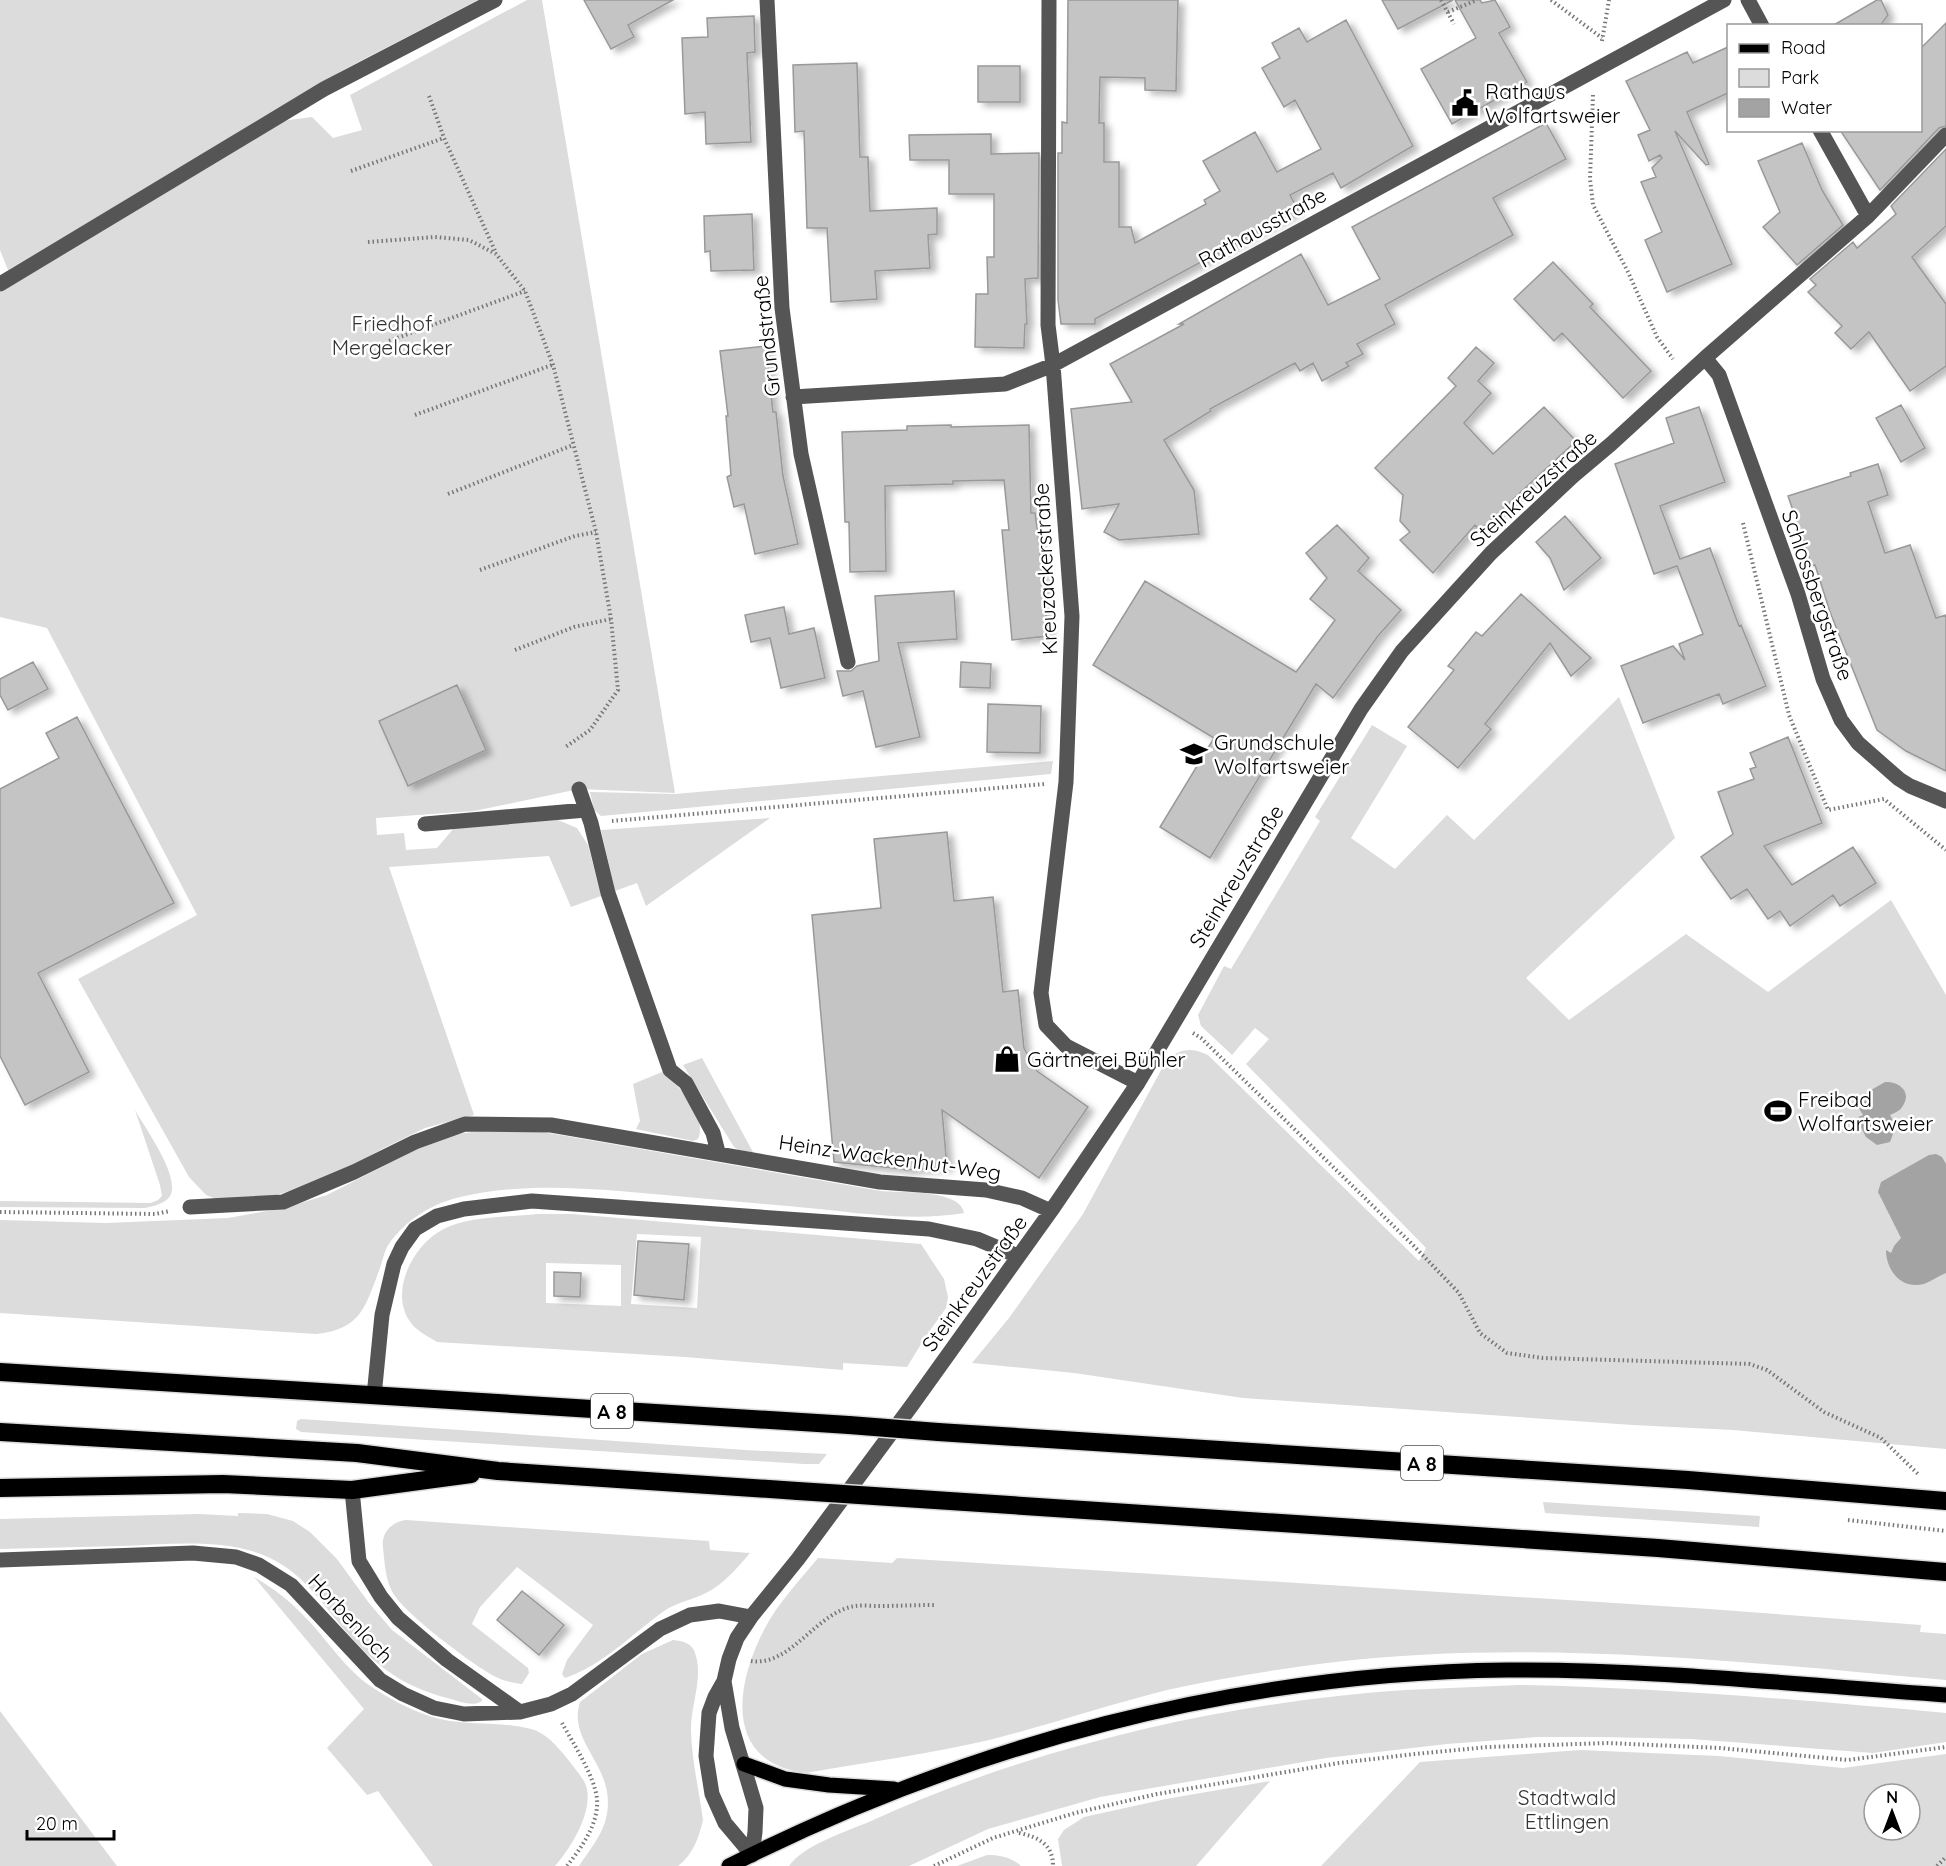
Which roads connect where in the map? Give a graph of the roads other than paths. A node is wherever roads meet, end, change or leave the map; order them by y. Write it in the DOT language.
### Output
graph roads {
  1 [pos="495,0"];
  2 [pos="767,0"];
  3 [pos="1049,0"];
  4 [pos="1724,0"];
  5 [pos="1748,0"];
  6 [pos="1761,24"];
  7 [pos="1821,132"];
  8 [pos="1946,135"];
  9 [pos="1868,216"];
  10 [pos="0,284"];
  11 [pos="1705,358"];
  12 [pos="1053,365"];
  13 [pos="793,397"];
  14 [pos="848,662"];
  15 [pos="579,789"];
  16 [pos="1946,801"];
  17 [pos="588,817"];
  18 [pos="425,824"];
  19 [pos="1138,1083"];
  20 [pos="718,1152"];
  21 [pos="190,1208"];
  22 [pos="1051,1211"];
  23 [pos="1018,1256"];
  24 [pos="0,1372"];
  25 [pos="374,1396"];
  26 [pos="0,1432"];
  27 [pos="498,1471"];
  28 [pos="0,1488"];
  29 [pos="352,1490"];
  30 [pos="1946,1501"];
  31 [pos="0,1560"];
  32 [pos="1946,1572"];
  33 [pos="751,1617"];
  34 [pos="724,1681"];
  35 [pos="1946,1695"];
  36 [pos="520,1712"];
  37 [pos="744,1764"];
  38 [pos="900,1789"];
  39 [pos="752,1855"];
  40 [pos="729,1866"];
  1 -- 10 [label="street"];
  2 -- 13 [label="street, Grundstraße"];
  3 -- 12 [label="street, Kreuzackerstraße"];
  4 -- 12 [label="street, Rathausstraße"];
  5 -- 6 [label="street"];
  7 -- 9 [label="street"];
  8 -- 9 [label="street, Steinkreuzstraße"];
  9 -- 11 [label="street, Steinkreuzstraße"];
  11 -- 16 [label="street, Schlossbergstraße"];
  11 -- 19 [label="street, Steinkreuzstraße"];
  12 -- 13 [label="street, Rathausstraße"];
  12 -- 19 [label="street, Kreuzackerstraße"];
  13 -- 14 [label="street, Grundstraße"];
  15 -- 17 [label="street"];
  17 -- 18 [label="street"];
  17 -- 20 [label="street"];
  19 -- 22 [label="street, Steinkreuzstraße"];
  20 -- 21 [label="street, Heinz-Wackenhut-Weg"];
  20 -- 22 [label="street, Heinz-Wackenhut-Weg"];
  22 -- 23 [label="street, Steinkreuzstraße"];
  23 -- 25 [label="street"];
  23 -- 33 [label="street, Steinkreuzstraße"];
  24 -- 25 [label="highway, A 8"];
  25 -- 30 [label="highway, A 8, bridge"];
  26 -- 27 [label="highway"];
  27 -- 29 [label="highway"];
  27 -- 32 [label="highway, bridge"];
  28 -- 29 [label="highway"];
  29 -- 36 [label="street"];
  31 -- 36 [label="street, Horbenloch"];
  33 -- 34 [label="street, Steinkreuzstraße"];
  33 -- 36 [label="street, Horbenloch"];
  34 -- 37 [label="street, Steinkreuzstraße"];
  34 -- 39 [label="street, Steinkreuzstraße"];
  35 -- 38 [label="main road"];
  37 -- 38 [label="main road"];
  37 -- 39 [label="street, Steinkreuzstraße"];
  38 -- 39 [label="main road"];
  39 -- 40 [label="main road"];
}
